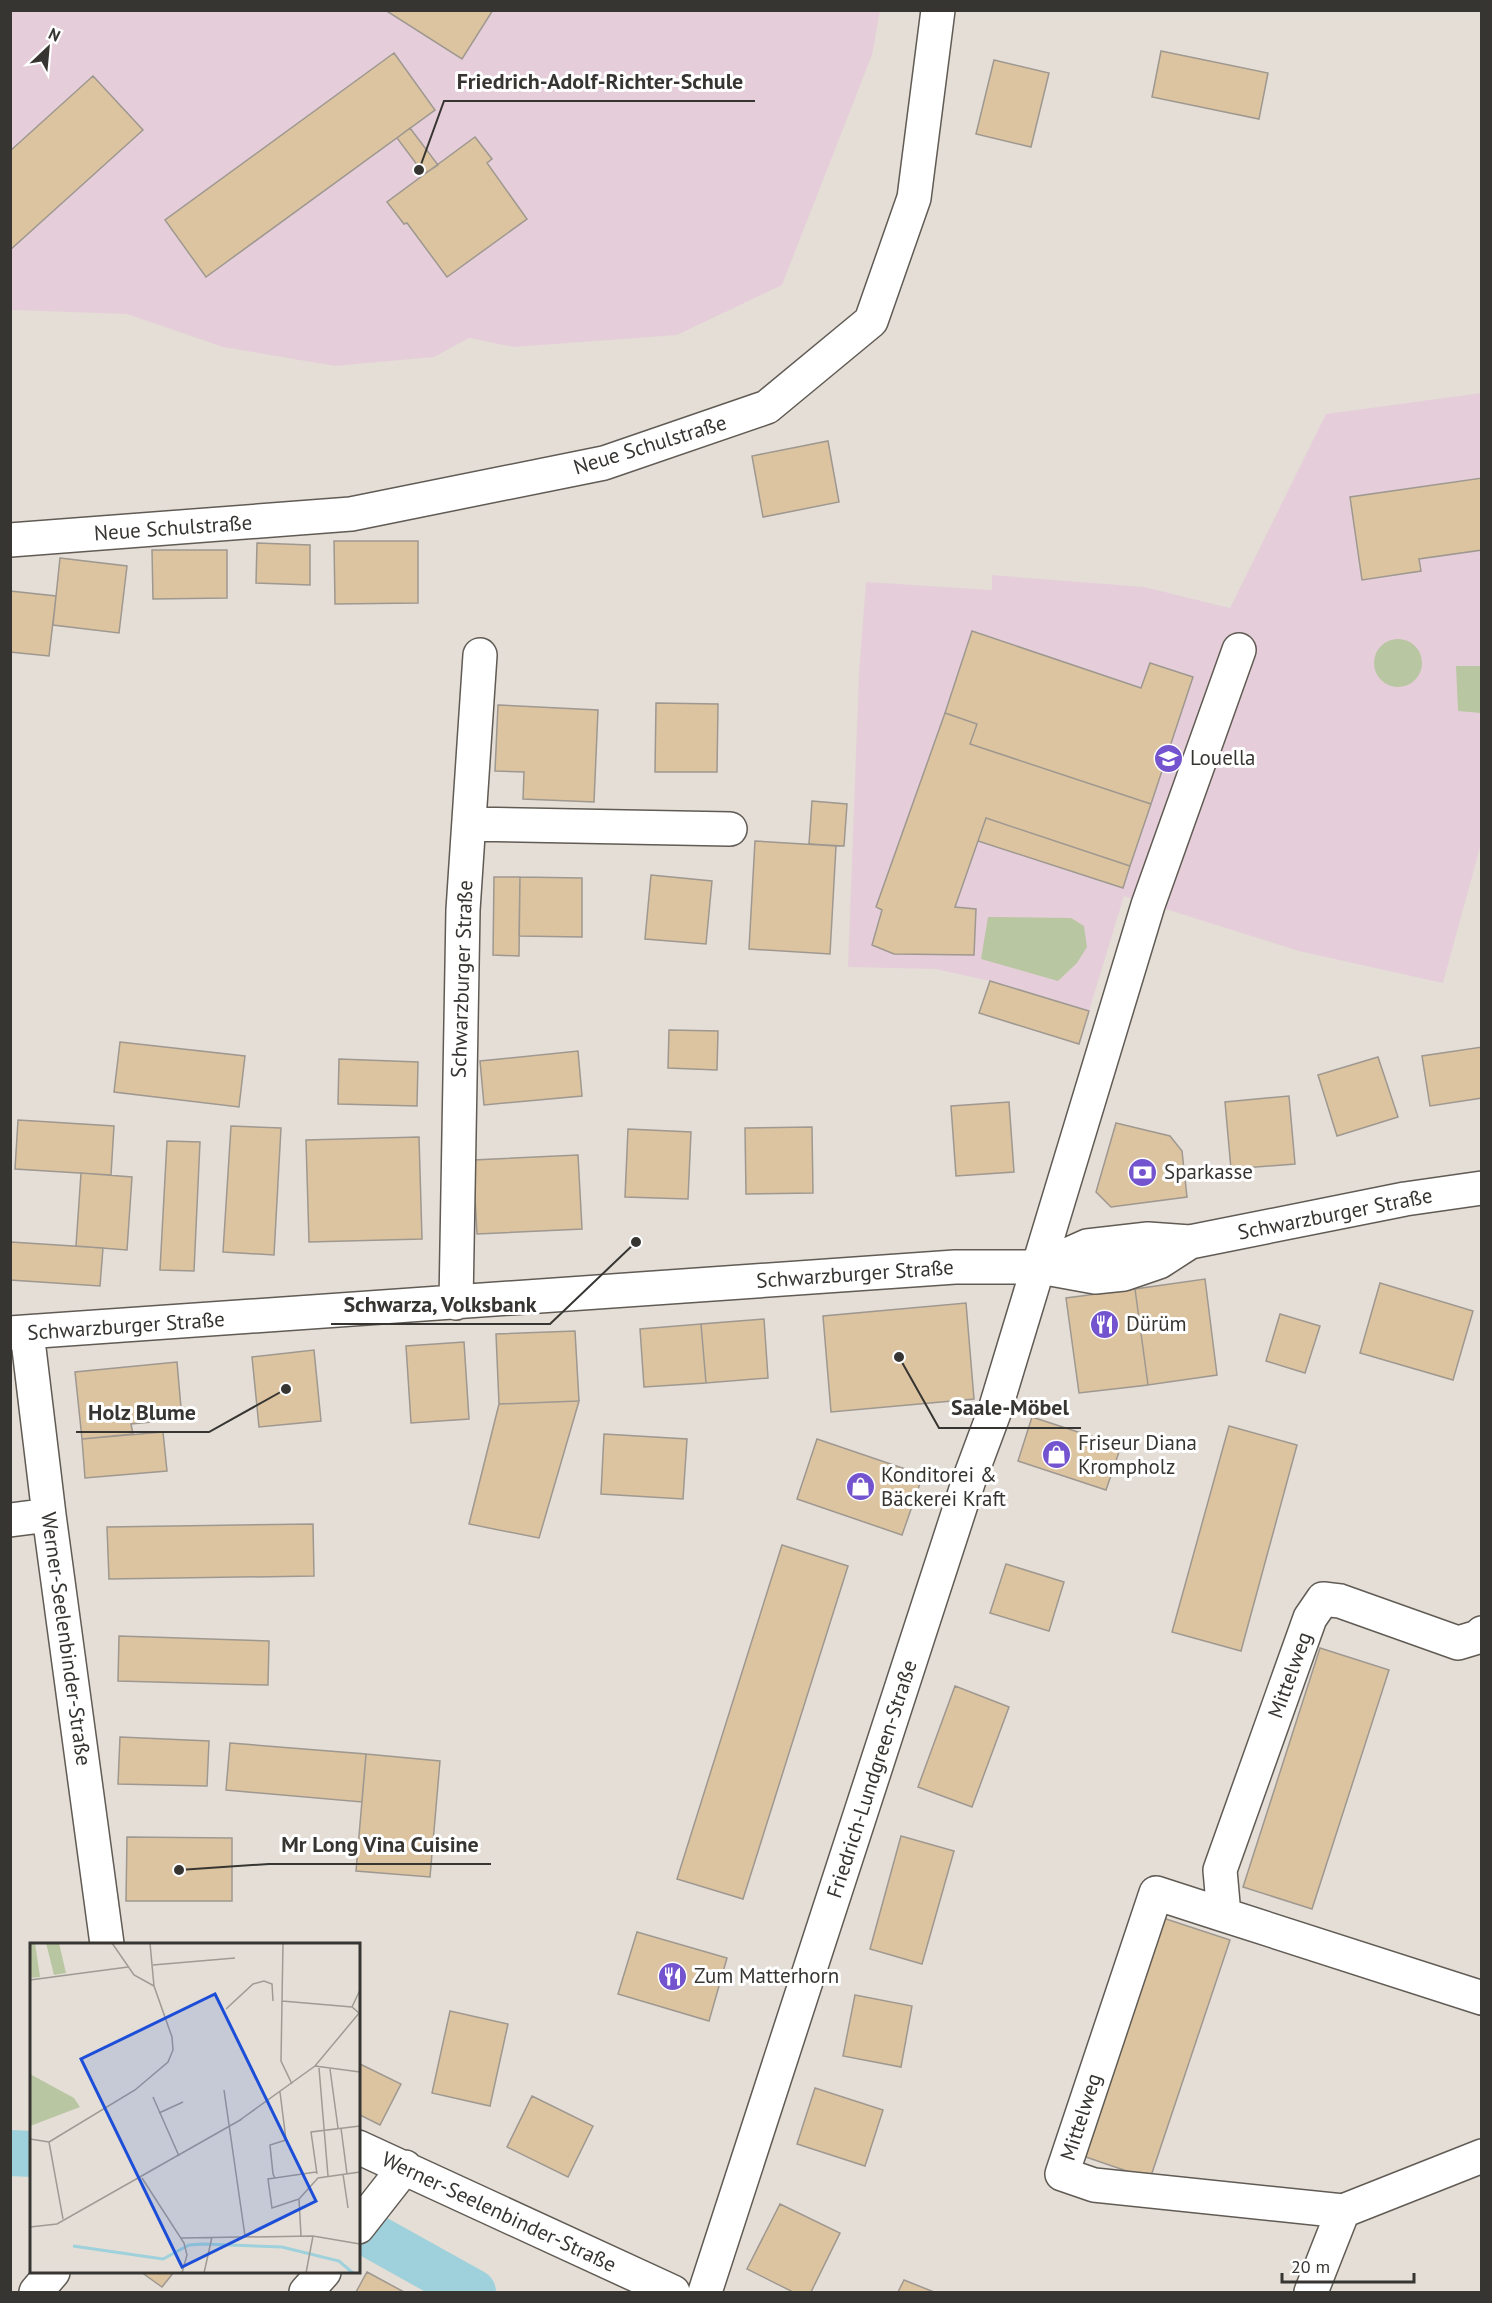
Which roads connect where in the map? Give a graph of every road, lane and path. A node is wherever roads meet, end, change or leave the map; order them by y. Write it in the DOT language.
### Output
graph roads {
  1 [pos="938,10"];
  2 [pos="10,540"];
  3 [pos="1239,650"];
  4 [pos="480,656"];
  5 [pos="469,824"];
  6 [pos="730,829"];
  7 [pos="1482,1188"];
  8 [pos="1040,1267"];
  9 [pos="456,1303"];
  10 [pos="19,1333"];
  11 [pos="49,1515"];
  12 [pos="10,1520"];
  13 [pos="1482,1633"];
  14 [pos="1224,1915"];
  15 [pos="107,1943"];
  16 [pos="1482,1998"];
  17 [pos="360,2148"];
  18 [pos="1482,2156"];
  19 [pos="405,2167"];
  20 [pos="1343,2211"];
  21 [pos="360,2223"];
  22 [pos="51,2273"];
  23 [pos="323,2273"];
  24 [pos="36,2292"];
  25 [pos="306,2292"];
  26 [pos="673,2292"];
  27 [pos="705,2292"];
  28 [pos="1311,2292"];
  1 -- 2 [label="street, Neue Schulstraße"];
  3 -- 8 [label="street, Friedrich-Lundgreen-Straße"];
  4 -- 5 [label="street, Schwarzburger Straße"];
  5 -- 6 [label="street"];
  5 -- 9 [label="street, Schwarzburger Straße"];
  7 -- 8 [label="street, Schwarzburger Straße"];
  8 -- 9 [label="street, Schwarzburger Straße"];
  8 -- 27 [label="street, Friedrich-Lundgreen-Straße"];
  9 -- 10 [label="street, Schwarzburger Straße"];
  10 -- 11 [label="street, Werner-Seelenbinder-Straße"];
  11 -- 12 [label="street"];
  11 -- 15 [label="street, Werner-Seelenbinder-Straße"];
  13 -- 14 [label="street, Mittelweg"];
  14 -- 16 [label="street, Mittelweg"];
  14 -- 20 [label="street, Mittelweg"];
  17 -- 19 [label="street, Werner-Seelenbinder-Straße"];
  18 -- 20 [label="street, Mittelweg"];
  19 -- 21 [label="street"];
  19 -- 26 [label="street, Werner-Seelenbinder-Straße"];
  20 -- 28 [label="street"];
  22 -- 24 [label="street"];
  23 -- 25 [label="street"];
}
